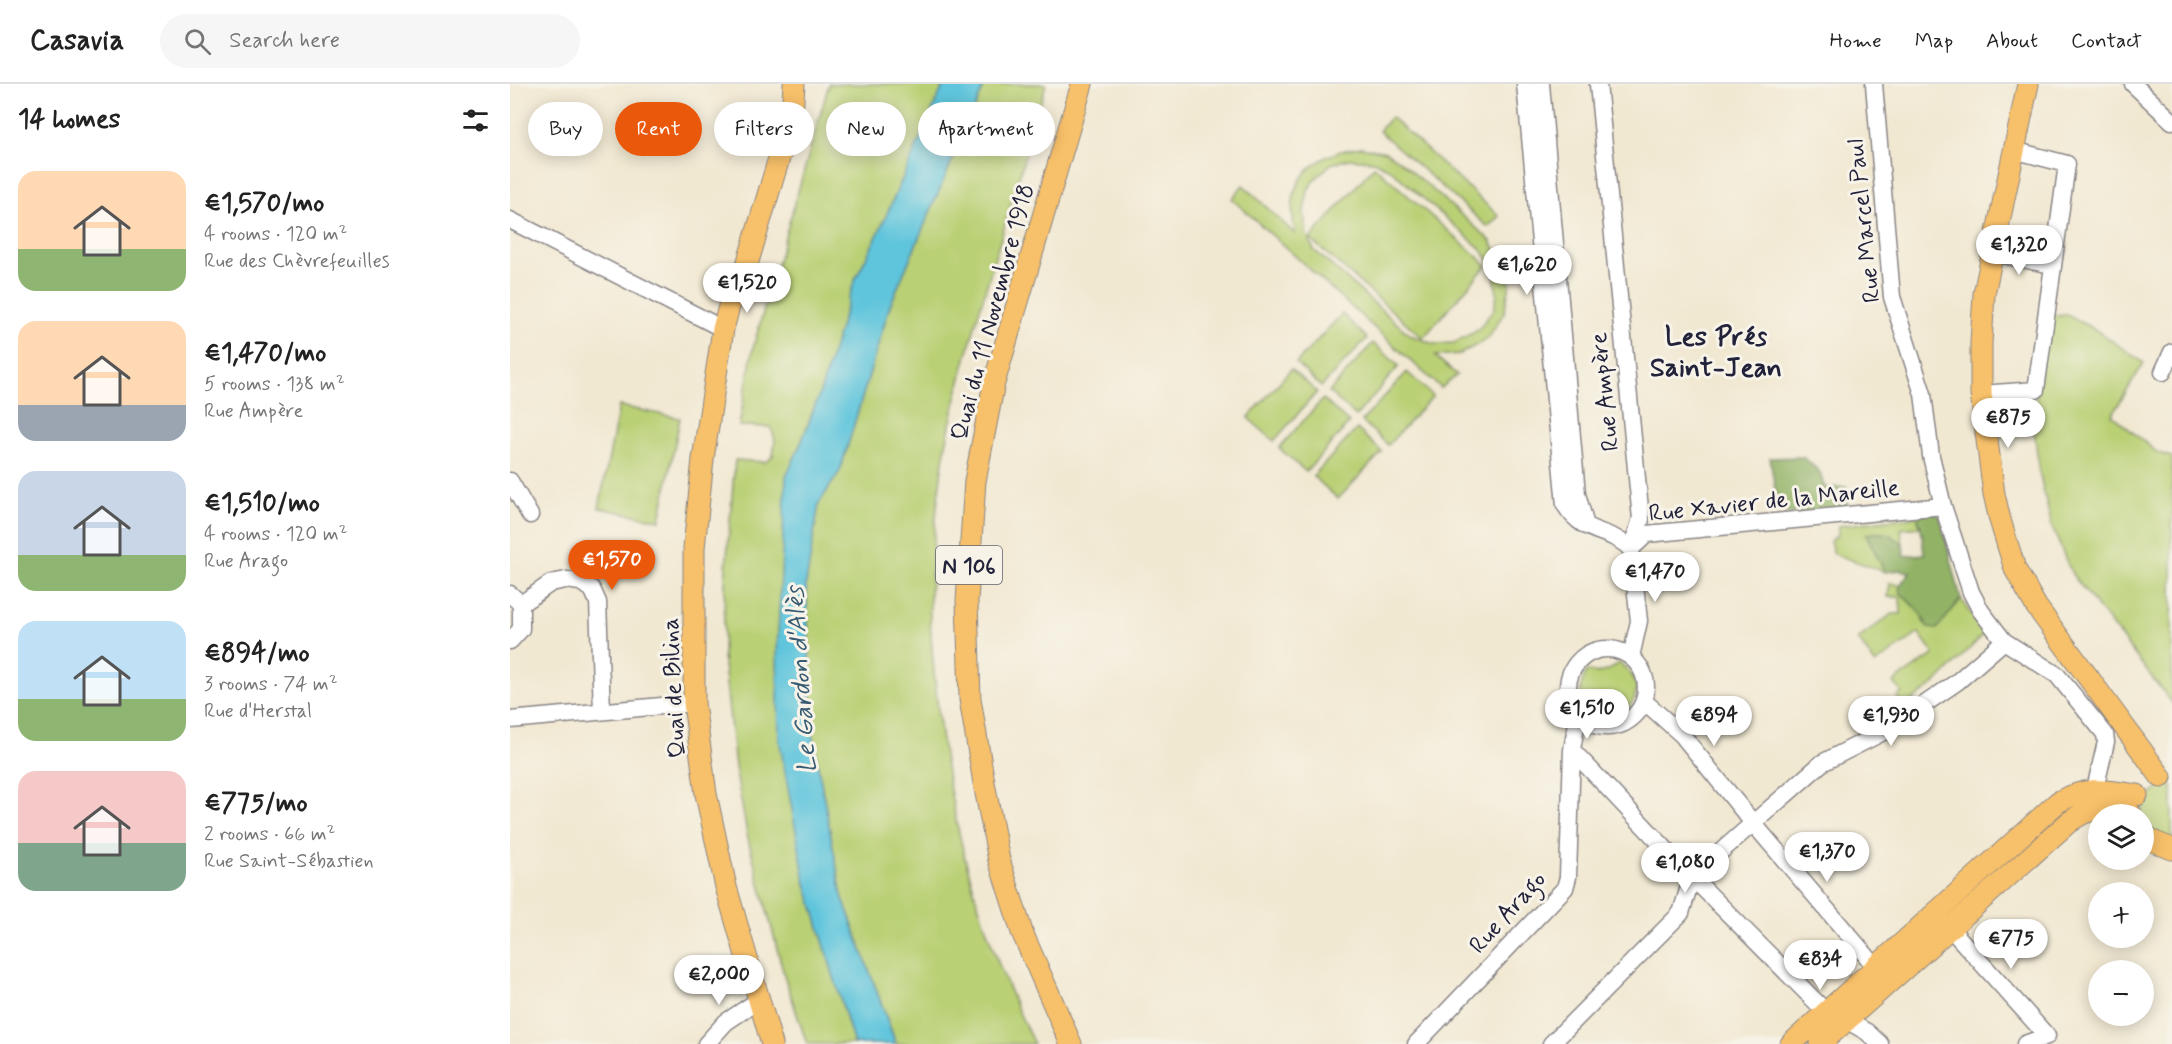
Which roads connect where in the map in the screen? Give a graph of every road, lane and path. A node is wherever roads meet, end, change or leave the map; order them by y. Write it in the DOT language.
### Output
graph roads {
  1 [pos="781,84"];
  2 [pos="794,84"];
  3 [pos="1082,84"];
  4 [pos="1525,84"];
  5 [pos="1540,84"];
  6 [pos="1598,84"];
  7 [pos="1874,84"];
  8 [pos="2028,84"];
  9 [pos="2136,85"];
  10 [pos="2172,121"];
  11 [pos="2013,150"];
  12 [pos="510,220"];
  13 [pos="1993,253"];
  14 [pos="2052,265"];
  15 [pos="734,288"];
  16 [pos="723,329"];
  17 [pos="2172,352"];
  18 [pos="2163,372"];
  19 [pos="1981,394"];
  20 [pos="510,481"];
  21 [pos="1943,506"];
  22 [pos="530,515"];
  23 [pos="1586,526"];
  24 [pos="1631,549"];
  25 [pos="516,599"];
  26 [pos="510,641"];
  27 [pos="2004,641"];
  28 [pos="1631,657"];
  29 [pos="1644,700"];
  30 [pos="694,703"];
  31 [pos="602,711"];
  32 [pos="1578,714"];
  33 [pos="510,720"];
  34 [pos="1572,750"];
  35 [pos="2167,777"];
  36 [pos="2096,789"];
  37 [pos="2126,804"];
  38 [pos="2137,804"];
  39 [pos="2088,810"];
  40 [pos="1753,823"];
  41 [pos="2154,842"];
  42 [pos="2172,849"];
  43 [pos="1692,877"];
  44 [pos="1948,927"];
  45 [pos="1882,974"];
  46 [pos="759,1000"];
  47 [pos="1826,1012"];
  48 [pos="1846,1020"];
  49 [pos="706,1044"];
  50 [pos="772,1044"];
  51 [pos="1071,1044"];
  52 [pos="1416,1044"];
  53 [pos="1551,1044"];
  54 [pos="1791,1044"];
  55 [pos="1820,1044"];
  56 [pos="1880,1044"];
  57 [pos="2025,1044"];
  1 -- 15 [label="main road, Quai de Bilina"];
  2 -- 15 [label="main road, Quai de Bilina"];
  3 -- 51 [label="main road, Quai du 11 Novembre 1918 / N 106"];
  4 -- 23 [label="street"];
  5 -- 23 [label="street"];
  6 -- 24 [label="street, Rue Ampère"];
  7 -- 21 [label="street, Rue Marcel Paul"];
  8 -- 11 [label="main road"];
  9 -- 10 [label="street"];
  11 -- 13 [label="main road"];
  11 -- 14 [label="street"];
  12 -- 16 [label="street"];
  13 -- 14 [label="street"];
  13 -- 19 [label="main road"];
  14 -- 19 [label="street"];
  15 -- 16 [label="main road, Quai de Bilina"];
  16 -- 30 [label="main road, Quai de Bilina"];
  17 -- 18 [label="street"];
  19 -- 35 [label="main road"];
  20 -- 22 [label="street"];
  21 -- 24 [label="street, Rue Xavier de la Mareille"];
  21 -- 27 [label="street, Rue Marcel Paul"];
  23 -- 24 [label="street, Rue Xavier de la Mareille"];
  24 -- 28 [label="street, Rue Ampère"];
  25 -- 26 [label="street"];
  25 -- 31 [label="street"];
  27 -- 36 [label="street, Rue Marcel Paul"];
  27 -- 40 [label="street"];
  28 -- 29 [label="street"];
  28 -- 32 [label="street"];
  29 -- 32 [label="street"];
  29 -- 40 [label="street"];
  30 -- 31 [label="street"];
  30 -- 46 [label="main road, Quai de Bilina"];
  31 -- 33 [label="street"];
  32 -- 34 [label="street, Rue Arago"];
  34 -- 43 [label="street"];
  34 -- 52 [label="street, Rue Arago"];
  35 -- 38 [label="main road"];
  36 -- 37 [label="main road"];
  36 -- 45 [label="main road"];
  39 -- 44 [label="main road"];
  40 -- 43 [label="street"];
  40 -- 45 [label="street"];
  41 -- 42 [label="main road"];
  43 -- 47 [label="street"];
  43 -- 53 [label="street"];
  44 -- 45 [label="main road"];
  44 -- 57 [label="street"];
  45 -- 47 [label="main road"];
  45 -- 48 [label="main road"];
  46 -- 49 [label="street"];
  46 -- 50 [label="main road, Quai de Bilina"];
  47 -- 48 [label="main road"];
  47 -- 54 [label="main road"];
  48 -- 55 [label="main road"];
  48 -- 56 [label="street"];
}
